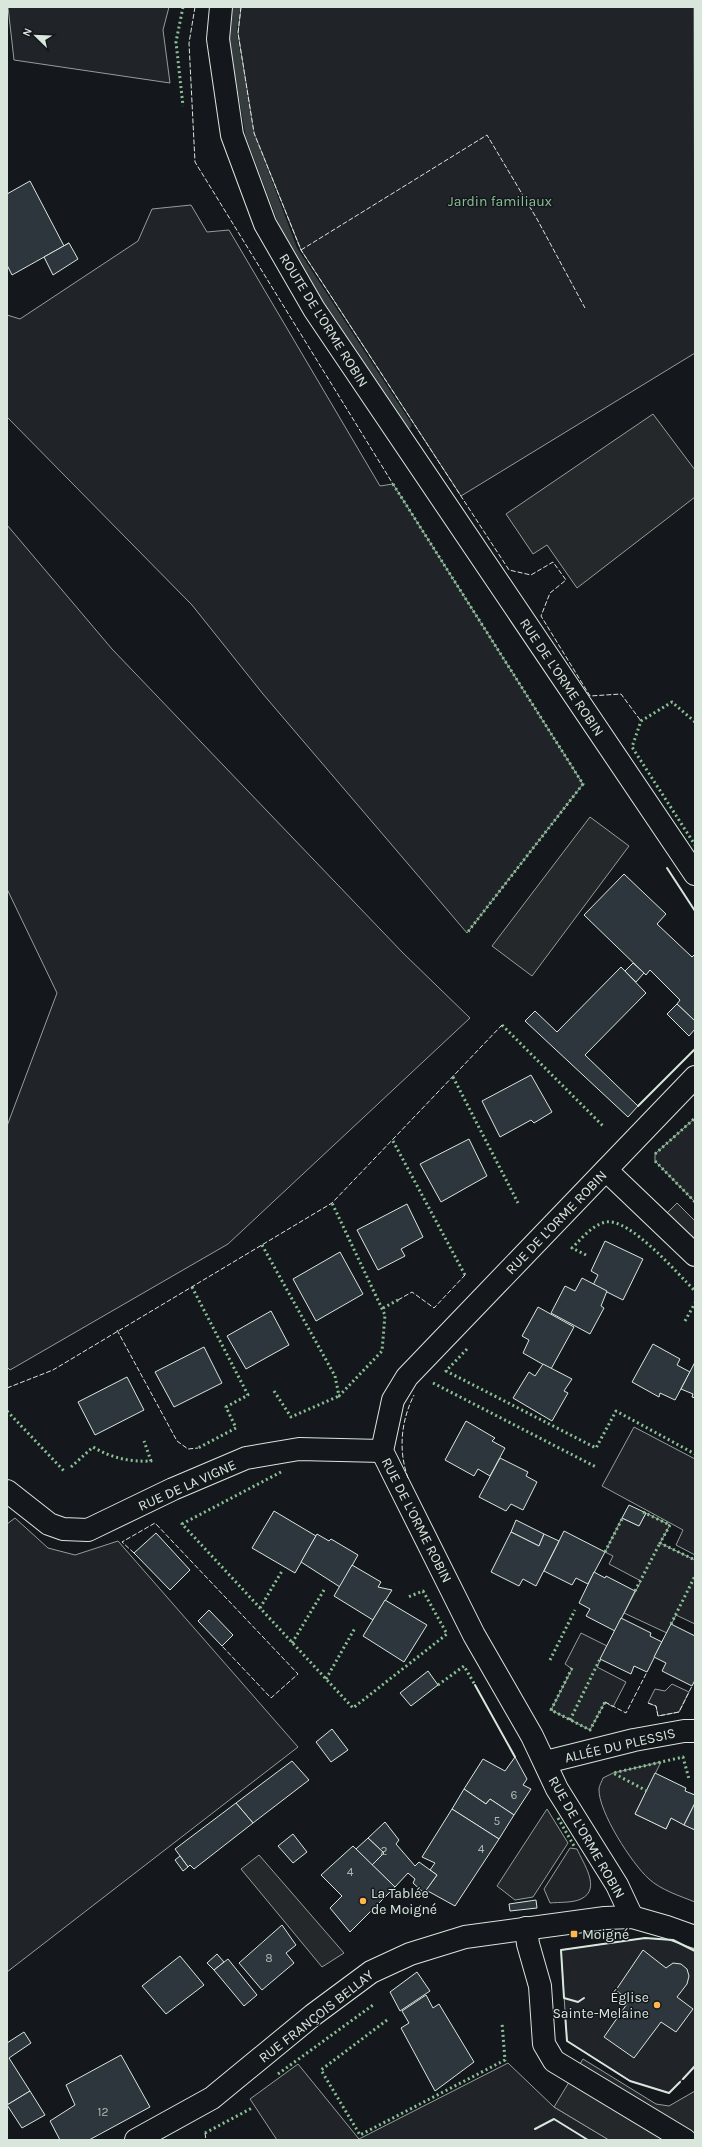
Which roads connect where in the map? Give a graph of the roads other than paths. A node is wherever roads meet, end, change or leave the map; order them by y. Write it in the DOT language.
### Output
graph roads {
  1 [pos="221,7"];
  2 [pos="429,480"];
  3 [pos="695,874"];
  4 [pos="695,1077"];
  5 [pos="606,1170"];
  6 [pos="695,1255"];
  7 [pos="382,1451"];
  8 [pos="7,1491"];
  9 [pos="695,1731"];
  10 [pos="546,1762"];
  11 [pos="632,1917"];
  12 [pos="526,1928"];
  13 [pos="695,1937"];
  14 [pos="136,2140"];
  15 [pos="685,2140"];
  1 -- 2 [label="street, ROUTE DE L'ORME ROBIN"];
  2 -- 3 [label="street, RUE DE L'ORME ROBIN"];
  4 -- 5 [label="street, RUE DE L'ORME ROBIN"];
  5 -- 6 [label="street"];
  5 -- 7 [label="street, RUE DE L'ORME ROBIN"];
  7 -- 8 [label="street, RUE DE LA VIGNE"];
  7 -- 10 [label="street, RUE DE L'ORME ROBIN"];
  9 -- 10 [label="street, ALLÉE DU PLESSIS"];
  10 -- 11 [label="street, RUE DE L'ORME ROBIN"];
  11 -- 12 [label="street, RUE FRANÇOIS BELLAY"];
  11 -- 13 [label="street, RUE FRANÇOIS BELLAY"];
  12 -- 14 [label="street, RUE FRANÇOIS BELLAY"];
  12 -- 15 [label="street"];
}
